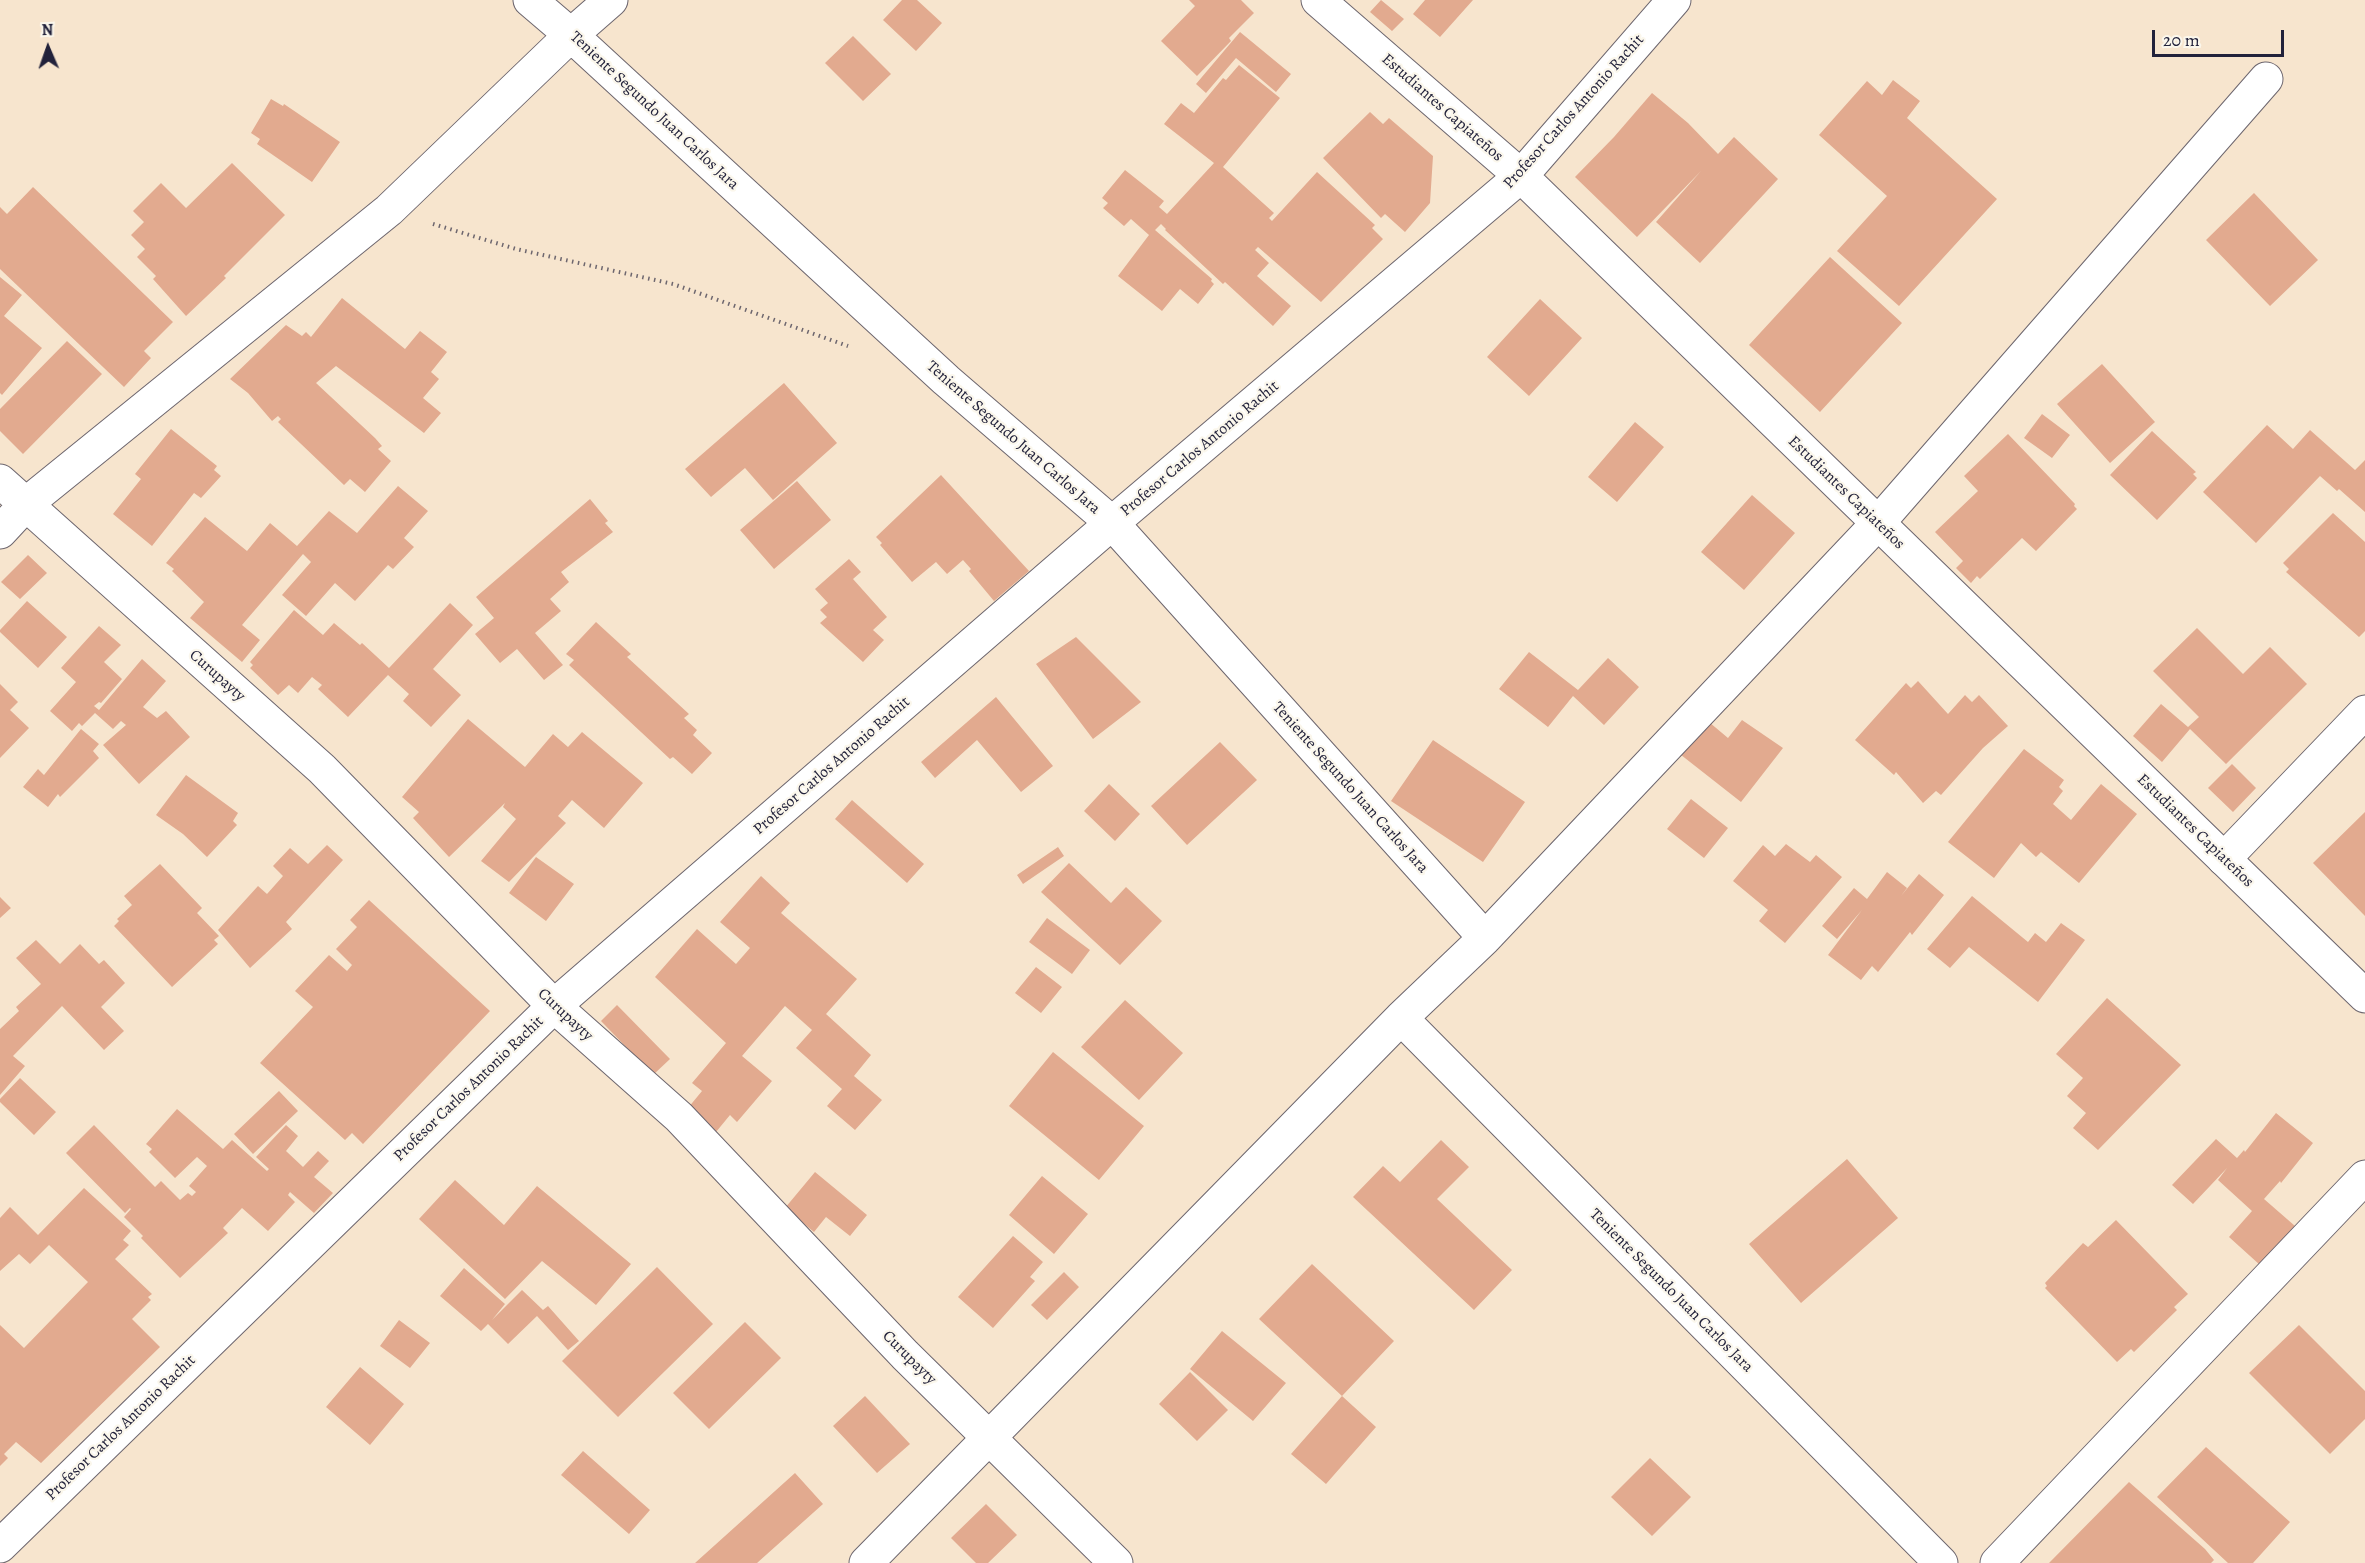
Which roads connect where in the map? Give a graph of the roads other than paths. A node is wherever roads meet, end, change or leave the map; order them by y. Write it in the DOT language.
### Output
graph roads {
  1 [pos="530,0"];
  2 [pos="611,0"];
  3 [pos="1318,0"];
  4 [pos="1674,0"];
  5 [pos="571,35"];
  6 [pos="2266,79"];
  7 [pos="1521,177"];
  8 [pos="0,481"];
  9 [pos="26,504"];
  10 [pos="1112,523"];
  11 [pos="1878,524"];
  12 [pos="0,532"];
  13 [pos="2365,712"];
  14 [pos="2224,859"];
  15 [pos="1485,938"];
  16 [pos="2365,996"];
  17 [pos="554,1006"];
  18 [pos="1401,1018"];
  19 [pos="2365,1177"];
  20 [pos="989,1438"];
  21 [pos="0,1546"];
  22 [pos="866,1563"];
  23 [pos="1116,1563"];
  24 [pos="1941,1563"];
  25 [pos="1997,1563"];
  1 -- 5 [label="street, Teniente Segundo Juan Carlos Jara"];
  2 -- 5 [label="street"];
  3 -- 7 [label="street, Estudiantes Capiateños"];
  4 -- 7 [label="street, Profesor Carlos Antonio Rachit"];
  5 -- 9 [label="street"];
  5 -- 10 [label="street, Teniente Segundo Juan Carlos Jara"];
  6 -- 11 [label="street"];
  7 -- 10 [label="street, Profesor Carlos Antonio Rachit"];
  7 -- 11 [label="street, Estudiantes Capiateños"];
  8 -- 9 [label="street, Curupayty"];
  9 -- 12 [label="street"];
  9 -- 17 [label="street, Curupayty"];
  10 -- 15 [label="street, Teniente Segundo Juan Carlos Jara"];
  10 -- 17 [label="street, Profesor Carlos Antonio Rachit"];
  11 -- 14 [label="street, Estudiantes Capiateños"];
  11 -- 15 [label="street"];
  13 -- 14 [label="street"];
  14 -- 16 [label="street, Estudiantes Capiateños"];
  15 -- 18 [label="street"];
  17 -- 20 [label="street, Curupayty"];
  17 -- 21 [label="street, Profesor Carlos Antonio Rachit"];
  18 -- 20 [label="street"];
  18 -- 24 [label="street, Teniente Segundo Juan Carlos Jara"];
  19 -- 25 [label="street"];
  20 -- 22 [label="street"];
  20 -- 23 [label="street, Curupayty"];
}
